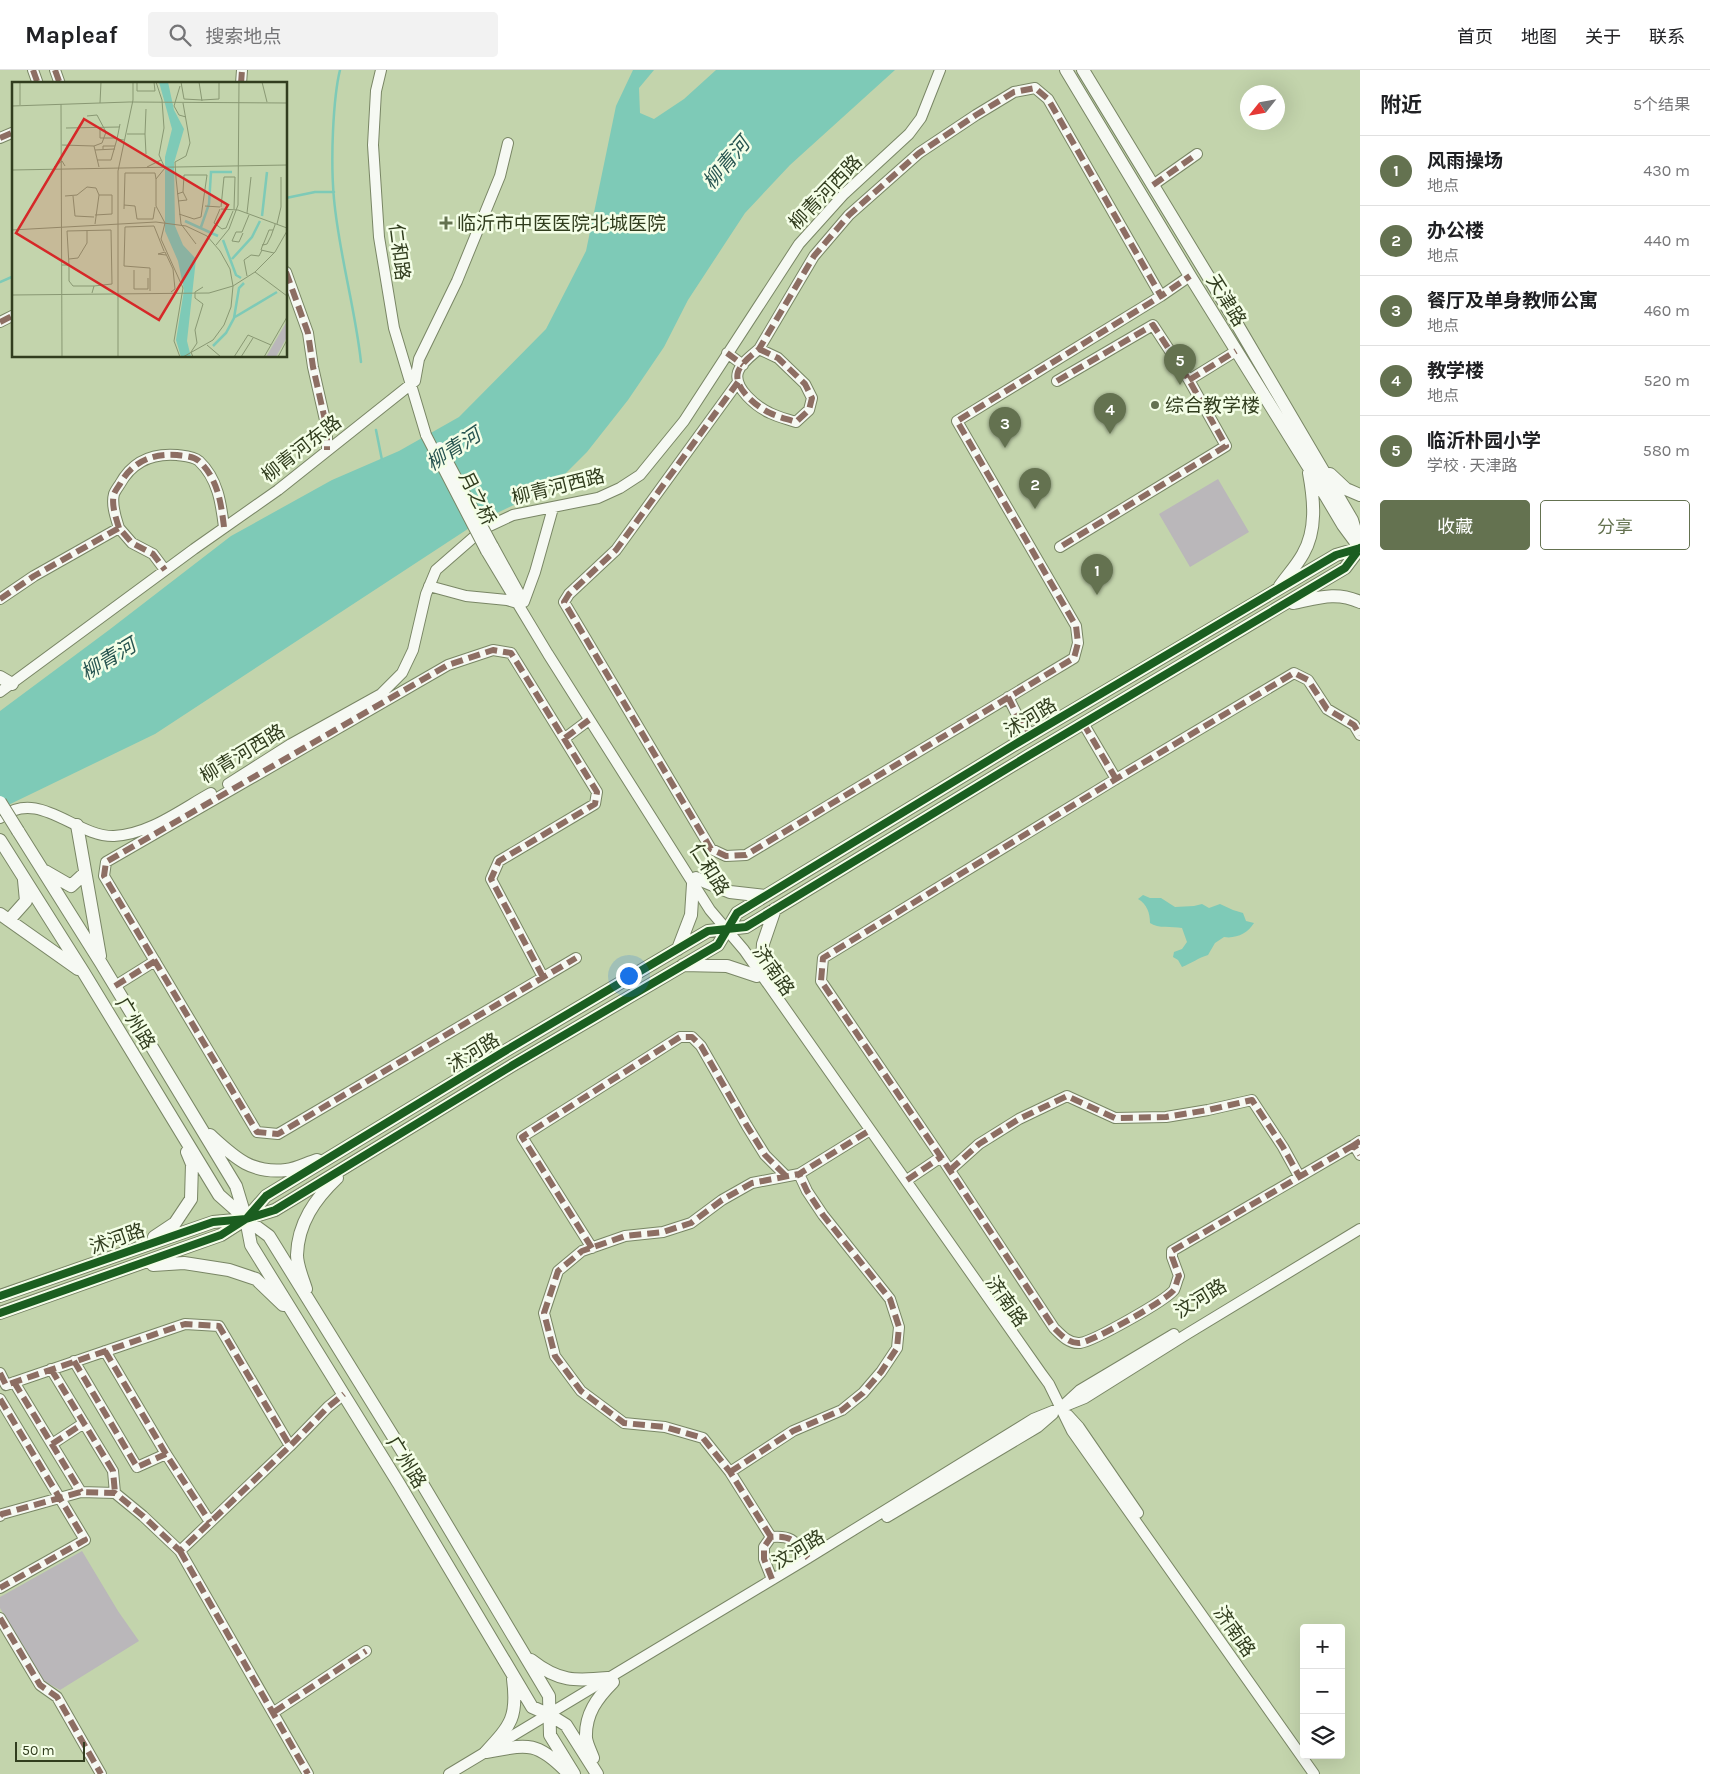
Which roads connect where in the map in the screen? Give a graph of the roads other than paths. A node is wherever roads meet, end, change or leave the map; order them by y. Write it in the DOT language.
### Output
graph roads {
  1 [pos="32,70"];
  2 [pos="55,70"];
  3 [pos="382,70"];
  4 [pos="387,70"];
  5 [pos="940,70"];
  6 [pos="1066,70"];
  7 [pos="1083,70"];
  8 [pos="37,82"];
  9 [pos="59,82"];
  10 [pos="12,133"];
  11 [pos="0,138"];
  12 [pos="508,143"];
  13 [pos="1197,154"];
  14 [pos="1153,185"];
  15 [pos="1190,276"];
  16 [pos="288,278"];
  17 [pos="1161,296"];
  18 [pos="12,316"];
  19 [pos="0,322"];
  20 [pos="759,349"];
  21 [pos="1236,351"];
  22 [pos="727,354"];
  23 [pos="743,365"];
  24 [pos="1188,380"];
  25 [pos="1057,381"];
  26 [pos="412,382"];
  27 [pos="738,382"];
  28 [pos="429,433"];
  29 [pos="328,450"];
  30 [pos="1313,464"];
  31 [pos="1360,495"];
  32 [pos="553,508"];
  33 [pos="224,527"];
  34 [pos="119,528"];
  35 [pos="1060,547"];
  36 [pos="489,548"];
  37 [pos="1360,548"];
  38 [pos="166,570"];
  39 [pos="429,586"];
  40 [pos="1276,591"];
  41 [pos="0,599"];
  42 [pos="520,602"];
  43 [pos="1360,602"];
  44 [pos="1283,605"];
  45 [pos="0,677"];
  46 [pos="12,684"];
  47 [pos="0,692"];
  48 [pos="1008,697"];
  49 [pos="589,720"];
  50 [pos="1083,723"];
  51 [pos="1031,735"];
  52 [pos="1360,735"];
  53 [pos="565,738"];
  54 [pos="1116,779"];
  55 [pos="0,802"];
  56 [pos="0,818"];
  57 [pos="77,825"];
  58 [pos="0,841"];
  59 [pos="43,870"];
  60 [pos="84,874"];
  61 [pos="24,878"];
  62 [pos="695,881"];
  63 [pos="766,896"];
  64 [pos="775,909"];
  65 [pos="5,917"];
  66 [pos="727,929"];
  67 [pos="678,949"];
  68 [pos="576,958"];
  69 [pos="154,961"];
  70 [pos="101,963"];
  71 [pos="683,965"];
  72 [pos="84,974"];
  73 [pos="759,975"];
  74 [pos="543,977"];
  75 [pos="115,986"];
  76 [pos="199,1124"];
  77 [pos="179,1128"];
  78 [pos="867,1132"];
  79 [pos="1357,1143"];
  80 [pos="340,1151"];
  81 [pos="1360,1155"];
  82 [pos="941,1157"];
  83 [pos="352,1163"];
  84 [pos="950,1170"];
  85 [pos="799,1174"];
  86 [pos="786,1176"];
  87 [pos="1299,1176"];
  88 [pos="907,1180"];
  89 [pos="246,1219"];
  90 [pos="1360,1223"];
  91 [pos="1360,1229"];
  92 [pos="592,1248"];
  93 [pos="136,1249"];
  94 [pos="135,1266"];
  95 [pos="0,1296"];
  96 [pos="310,1304"];
  97 [pos="0,1313"];
  98 [pos="295,1316"];
  99 [pos="105,1351"];
  100 [pos="74,1361"];
  101 [pos="50,1370"];
  102 [pos="0,1373"];
  103 [pos="7,1384"];
  104 [pos="344,1394"];
  105 [pos="0,1399"];
  106 [pos="1060,1408"];
  107 [pos="84,1423"];
  108 [pos="52,1444"];
  109 [pos="290,1446"];
  110 [pos="166,1454"];
  111 [pos="730,1472"];
  112 [pos="81,1492"];
  113 [pos="115,1493"];
  114 [pos="59,1498"];
  115 [pos="1,1513"];
  116 [pos="210,1522"];
  117 [pos="771,1537"];
  118 [pos="180,1551"];
  119 [pos="808,1558"];
  120 [pos="772,1579"];
  121 [pos="0,1588"];
  122 [pos="0,1618"];
  123 [pos="366,1651"];
  124 [pos="524,1654"];
  125 [pos="511,1672"];
  126 [pos="611,1680"];
  127 [pos="274,1712"];
  128 [pos="550,1715"];
  129 [pos="1300,1746"];
  130 [pos="486,1752"];
  131 [pos="1309,1759"];
  132 [pos="101,1774"];
  133 [pos="308,1774"];
  134 [pos="449,1774"];
  135 [pos="569,1774"];
  136 [pos="574,1774"];
  137 [pos="598,1774"];
  138 [pos="1314,1774"];
  139 [pos="1319,1774"];
  1 -- 8 [label="street"];
  2 -- 9 [label="street"];
  3 -- 26 [label="street, 仁和路"];
  4 -- 26 [label="street, 仁和路"];
  5 -- 22 [label="street, 柳青河西路"];
  6 -- 15 [label="main road, 天津路"];
  7 -- 14 [label="main road, 天津路"];
  10 -- 11 [label="street"];
  12 -- 26 [label="street"];
  13 -- 14 [label="street"];
  14 -- 30 [label="main road, 天津路"];
  15 -- 17 [label="street"];
  15 -- 21 [label="main road, 天津路"];
  16 -- 29 [label="street"];
  17 -- 20 [label="street"];
  17 -- 48 [label="street"];
  18 -- 19 [label="street"];
  20 -- 23 [label="street"];
  20 -- 27 [label="street"];
  21 -- 24 [label="street"];
  21 -- 30 [label="main road, 天津路"];
  22 -- 23 [label="street"];
  22 -- 32 [label="street, 柳青河西路"];
  23 -- 27 [label="street"];
  24 -- 25 [label="street"];
  24 -- 35 [label="street"];
  26 -- 28 [label="street, 仁和路"];
  26 -- 29 [label="street, 柳青河东路"];
  27 -- 48 [label="street"];
  28 -- 36 [label="street, 月之桥, bridge"];
  29 -- 33 [label="street, 柳青河东路"];
  30 -- 31 [label="main road"];
  30 -- 37 [label="main road, 天津路"];
  30 -- 40 [label="main road"];
  32 -- 39 [label="street, 柳青河西路"];
  32 -- 42 [label="street"];
  33 -- 34 [label="street"];
  33 -- 38 [label="street, 柳青河东路"];
  34 -- 38 [label="street"];
  34 -- 41 [label="street"];
  36 -- 42 [label="street, 仁和路"];
  37 -- 40 [label="main road, 沭河路"];
  37 -- 44 [label="main road, 沭河路"];
  38 -- 46 [label="street, 柳青河东路"];
  39 -- 42 [label="street"];
  39 -- 57 [label="street, 柳青河西路"];
  40 -- 51 [label="main road, 沭河路"];
  42 -- 49 [label="street, 仁和路"];
  42 -- 62 [label="street, 仁和路"];
  43 -- 44 [label="main road"];
  44 -- 50 [label="main road, 沭河路"];
  45 -- 46 [label="main road"];
  46 -- 47 [label="street, 柳青河东路"];
  48 -- 51 [label="street"];
  49 -- 53 [label="street"];
  49 -- 62 [label="street, 仁和路"];
  50 -- 54 [label="street"];
  50 -- 64 [label="main road, 沭河路"];
  51 -- 63 [label="main road, 沭河路"];
  52 -- 54 [label="street"];
  53 -- 69 [label="street"];
  53 -- 74 [label="street"];
  54 -- 82 [label="street"];
  55 -- 59 [label="main road, 广州路, bridge"];
  56 -- 57 [label="street, 柳青河西路"];
  57 -- 60 [label="main road"];
  58 -- 61 [label="main road, 广州路"];
  59 -- 60 [label="main road"];
  59 -- 70 [label="main road, 广州路"];
  60 -- 70 [label="main road"];
  61 -- 65 [label="main road"];
  61 -- 72 [label="main road, 广州路"];
  62 -- 63 [label="main road"];
  62 -- 66 [label="street, 仁和路"];
  62 -- 67 [label="main road"];
  63 -- 66 [label="main road, 沭河路"];
  64 -- 66 [label="main road, 沭河路"];
  64 -- 73 [label="main road"];
  65 -- 72 [label="main road"];
  66 -- 67 [label="main road, 沭河路"];
  66 -- 71 [label="main road, 沭河路"];
  66 -- 73 [label="street, 济南路"];
  67 -- 80 [label="main road, 沭河路"];
  68 -- 74 [label="street"];
  69 -- 74 [label="street"];
  69 -- 75 [label="street"];
  70 -- 75 [label="main road, 广州路"];
  71 -- 73 [label="main road"];
  71 -- 83 [label="main road, 沭河路"];
  72 -- 77 [label="main road, 广州路"];
  73 -- 78 [label="street, 济南路"];
  73 -- 88 [label="street, 济南路"];
  75 -- 76 [label="main road, 广州路"];
  76 -- 80 [label="main road"];
  76 -- 89 [label="main road, 广州路"];
  77 -- 89 [label="main road, 广州路"];
  77 -- 93 [label="main road"];
  78 -- 85 [label="street"];
  78 -- 106 [label="street, 济南路"];
  79 -- 81 [label="street"];
  79 -- 87 [label="street"];
  80 -- 89 [label="main road, 沭河路"];
  82 -- 84 [label="street"];
  82 -- 88 [label="street"];
  83 -- 89 [label="main road, 沭河路"];
  83 -- 96 [label="main road"];
  84 -- 87 [label="street"];
  84 -- 87 [label="street"];
  85 -- 86 [label="street"];
  85 -- 111 [label="street"];
  86 -- 92 [label="street"];
  86 -- 92 [label="street"];
  88 -- 106 [label="street, 济南路"];
  89 -- 93 [label="main road, 沭河路"];
  89 -- 94 [label="main road, 沭河路"];
  89 -- 96 [label="main road, 广州路"];
  89 -- 98 [label="main road, 广州路"];
  90 -- 106 [label="street, 汶河路"];
  91 -- 106 [label="street, 汶河路"];
  92 -- 111 [label="street"];
  93 -- 95 [label="main road, 沭河路"];
  94 -- 97 [label="main road, 沭河路"];
  94 -- 98 [label="main road"];
  96 -- 124 [label="main road, 广州路"];
  98 -- 104 [label="main road, 广州路"];
  99 -- 100 [label="street"];
  99 -- 109 [label="street"];
  99 -- 110 [label="street"];
  100 -- 101 [label="street"];
  100 -- 110 [label="street"];
  101 -- 103 [label="street"];
  101 -- 107 [label="street"];
  102 -- 103 [label="street"];
  103 -- 108 [label="street"];
  104 -- 109 [label="street"];
  104 -- 125 [label="main road, 广州路"];
  105 -- 114 [label="street"];
  106 -- 119 [label="street, 汶河路"];
  106 -- 126 [label="street, 汶河路"];
  106 -- 129 [label="street, 济南路"];
  106 -- 138 [label="street, 济南路"];
  107 -- 108 [label="street"];
  107 -- 113 [label="street"];
  108 -- 112 [label="street"];
  109 -- 116 [label="street"];
  110 -- 116 [label="street"];
  111 -- 117 [label="street"];
  112 -- 113 [label="street"];
  112 -- 114 [label="street"];
  113 -- 118 [label="street"];
  114 -- 115 [label="street"];
  114 -- 121 [label="street"];
  116 -- 118 [label="street"];
  117 -- 119 [label="street"];
  117 -- 120 [label="street"];
  118 -- 127 [label="street"];
  119 -- 120 [label="street, 汶河路"];
  120 -- 126 [label="street, 汶河路"];
  122 -- 132 [label="street"];
  123 -- 127 [label="street"];
  124 -- 126 [label="main road"];
  124 -- 128 [label="main road, 广州路"];
  125 -- 128 [label="main road, 广州路"];
  125 -- 130 [label="main road"];
  126 -- 128 [label="street, 汶河路"];
  126 -- 137 [label="main road"];
  127 -- 133 [label="street"];
  128 -- 130 [label="street, 汶河路"];
  128 -- 136 [label="main road, 广州路"];
  128 -- 137 [label="main road, 广州路"];
  130 -- 134 [label="street, 汶河路"];
  130 -- 135 [label="main road"];
  131 -- 139 [label="street"];
}
